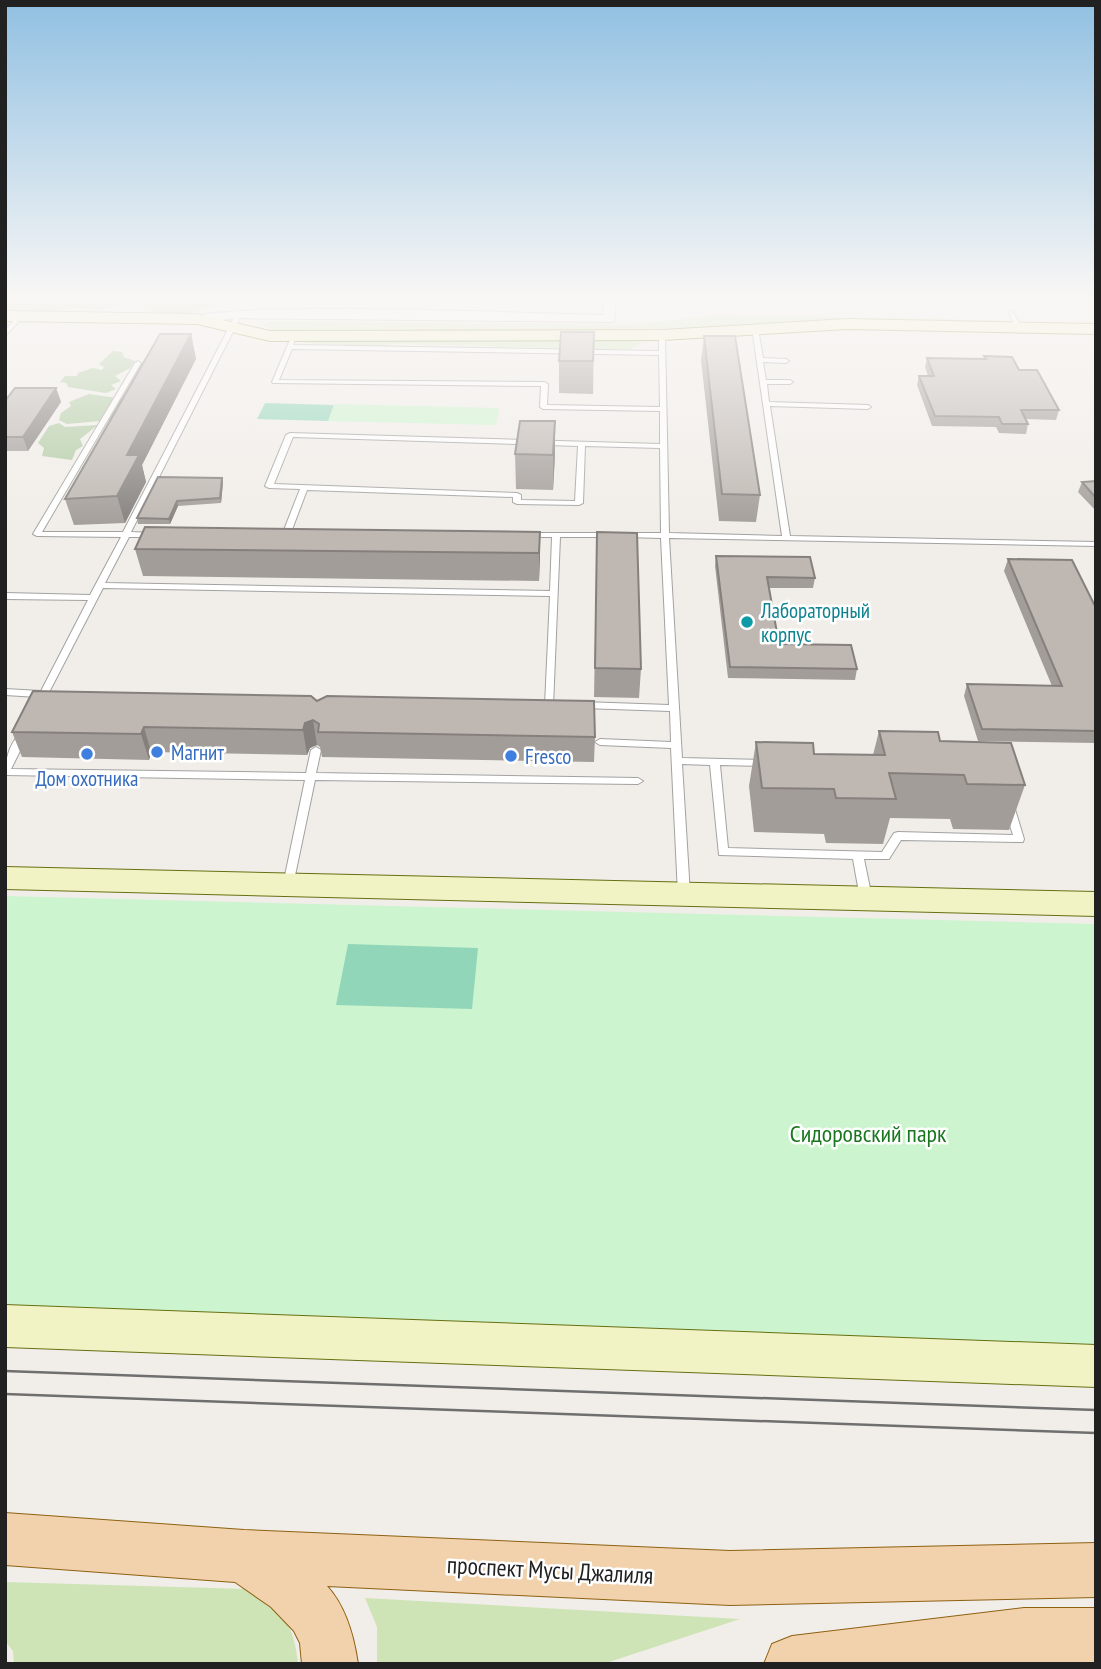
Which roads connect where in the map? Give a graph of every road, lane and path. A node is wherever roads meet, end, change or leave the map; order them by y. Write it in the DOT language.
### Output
graph roads {
  1 [pos="130,377"];
  2 [pos="206,377"];
  3 [pos="277,377"];
  4 [pos="663,377"];
  5 [pos="762,377"];
  6 [pos="763,382"];
  7 [pos="790,382"];
  8 [pos="766,404"];
  9 [pos="868,407"];
  10 [pos="663,409"];
  11 [pos="582,443"];
  12 [pos="664,446"];
  13 [pos="304,488"];
  14 [pos="125,535"];
  15 [pos="166,535"];
  16 [pos="273,535"];
  17 [pos="286,535"];
  18 [pos="300,535"];
  19 [pos="516,535"];
  20 [pos="556,535"];
  21 [pos="665,536"];
  22 [pos="786,538"];
  23 [pos="1096,544"];
  24 [pos="100,586"];
  25 [pos="554,594"];
  26 [pos="5,596"];
  27 [pos="93,598"];
  28 [pos="5,692"];
  29 [pos="42,697"];
  30 [pos="55,700"];
  31 [pos="536,704"];
  32 [pos="550,705"];
  33 [pos="563,705"];
  34 [pos="577,705"];
  35 [pos="674,708"];
  36 [pos="35,711"];
  37 [pos="29,723"];
  38 [pos="600,742"];
  39 [pos="676,745"];
  40 [pos="316,750"];
  41 [pos="677,761"];
  42 [pos="715,762"];
  43 [pos="771,763"];
  44 [pos="5,771"];
  45 [pos="310,777"];
  46 [pos="638,781"];
  47 [pos="1007,801"];
  48 [pos="858,855"];
  49 [pos="5,878"];
  50 [pos="288,885"];
  51 [pos="684,894"];
  52 [pos="866,898"];
  53 [pos="1096,904"];
  54 [pos="5,1326"];
  55 [pos="1096,1366"];
  56 [pos="5,1539"];
  57 [pos="244,1556"];
  58 [pos="1096,1570"];
  59 [pos="1096,1635"];
  60 [pos="330,1664"];
  61 [pos="792,1664"];
  1 -- 14 [label="lane"];
  2 -- 14 [label="lane"];
  3 -- 10 [label="lane"];
  4 -- 10 [label="lane"];
  5 -- 6 [label="lane"];
  6 -- 7 [label="lane"];
  6 -- 8 [label="lane"];
  8 -- 9 [label="lane"];
  8 -- 22 [label="lane"];
  10 -- 12 [label="lane"];
  11 -- 12 [label="lane"];
  11 -- 13 [label="lane"];
  11 -- 13 [label="lane"];
  12 -- 21 [label="lane"];
  13 -- 17 [label="lane"];
  14 -- 15 [label="lane"];
  14 -- 24 [label="lane"];
  16 -- 17 [label="lane"];
  17 -- 18 [label="lane"];
  19 -- 20 [label="lane"];
  20 -- 21 [label="lane"];
  20 -- 25 [label="lane"];
  21 -- 22 [label="lane"];
  21 -- 35 [label="lane"];
  22 -- 23 [label="lane"];
  24 -- 25 [label="lane"];
  24 -- 27 [label="lane"];
  25 -- 32 [label="lane"];
  26 -- 27 [label="lane"];
  27 -- 29 [label="lane"];
  28 -- 29 [label="lane"];
  29 -- 30 [label="lane"];
  29 -- 36 [label="lane"];
  31 -- 32 [label="lane"];
  32 -- 33 [label="lane"];
  34 -- 35 [label="lane"];
  35 -- 39 [label="lane"];
  37 -- 44 [label="lane"];
  38 -- 39 [label="lane"];
  39 -- 41 [label="lane"];
  40 -- 45 [label="lane"];
  41 -- 42 [label="lane"];
  41 -- 51 [label="lane"];
  42 -- 43 [label="lane"];
  42 -- 48 [label="lane"];
  44 -- 45 [label="lane"];
  45 -- 46 [label="lane"];
  45 -- 50 [label="lane"];
  47 -- 48 [label="lane"];
  48 -- 52 [label="lane"];
  49 -- 50 [label="street"];
  50 -- 51 [label="street"];
  51 -- 52 [label="street"];
  52 -- 53 [label="street"];
  54 -- 55 [label="street"];
  56 -- 57 [label="main road, проспект Мусы Джалиля"];
  57 -- 58 [label="main road, проспект Мусы Джалиля"];
  57 -- 60 [label="main road"];
  59 -- 61 [label="main road"];
}
